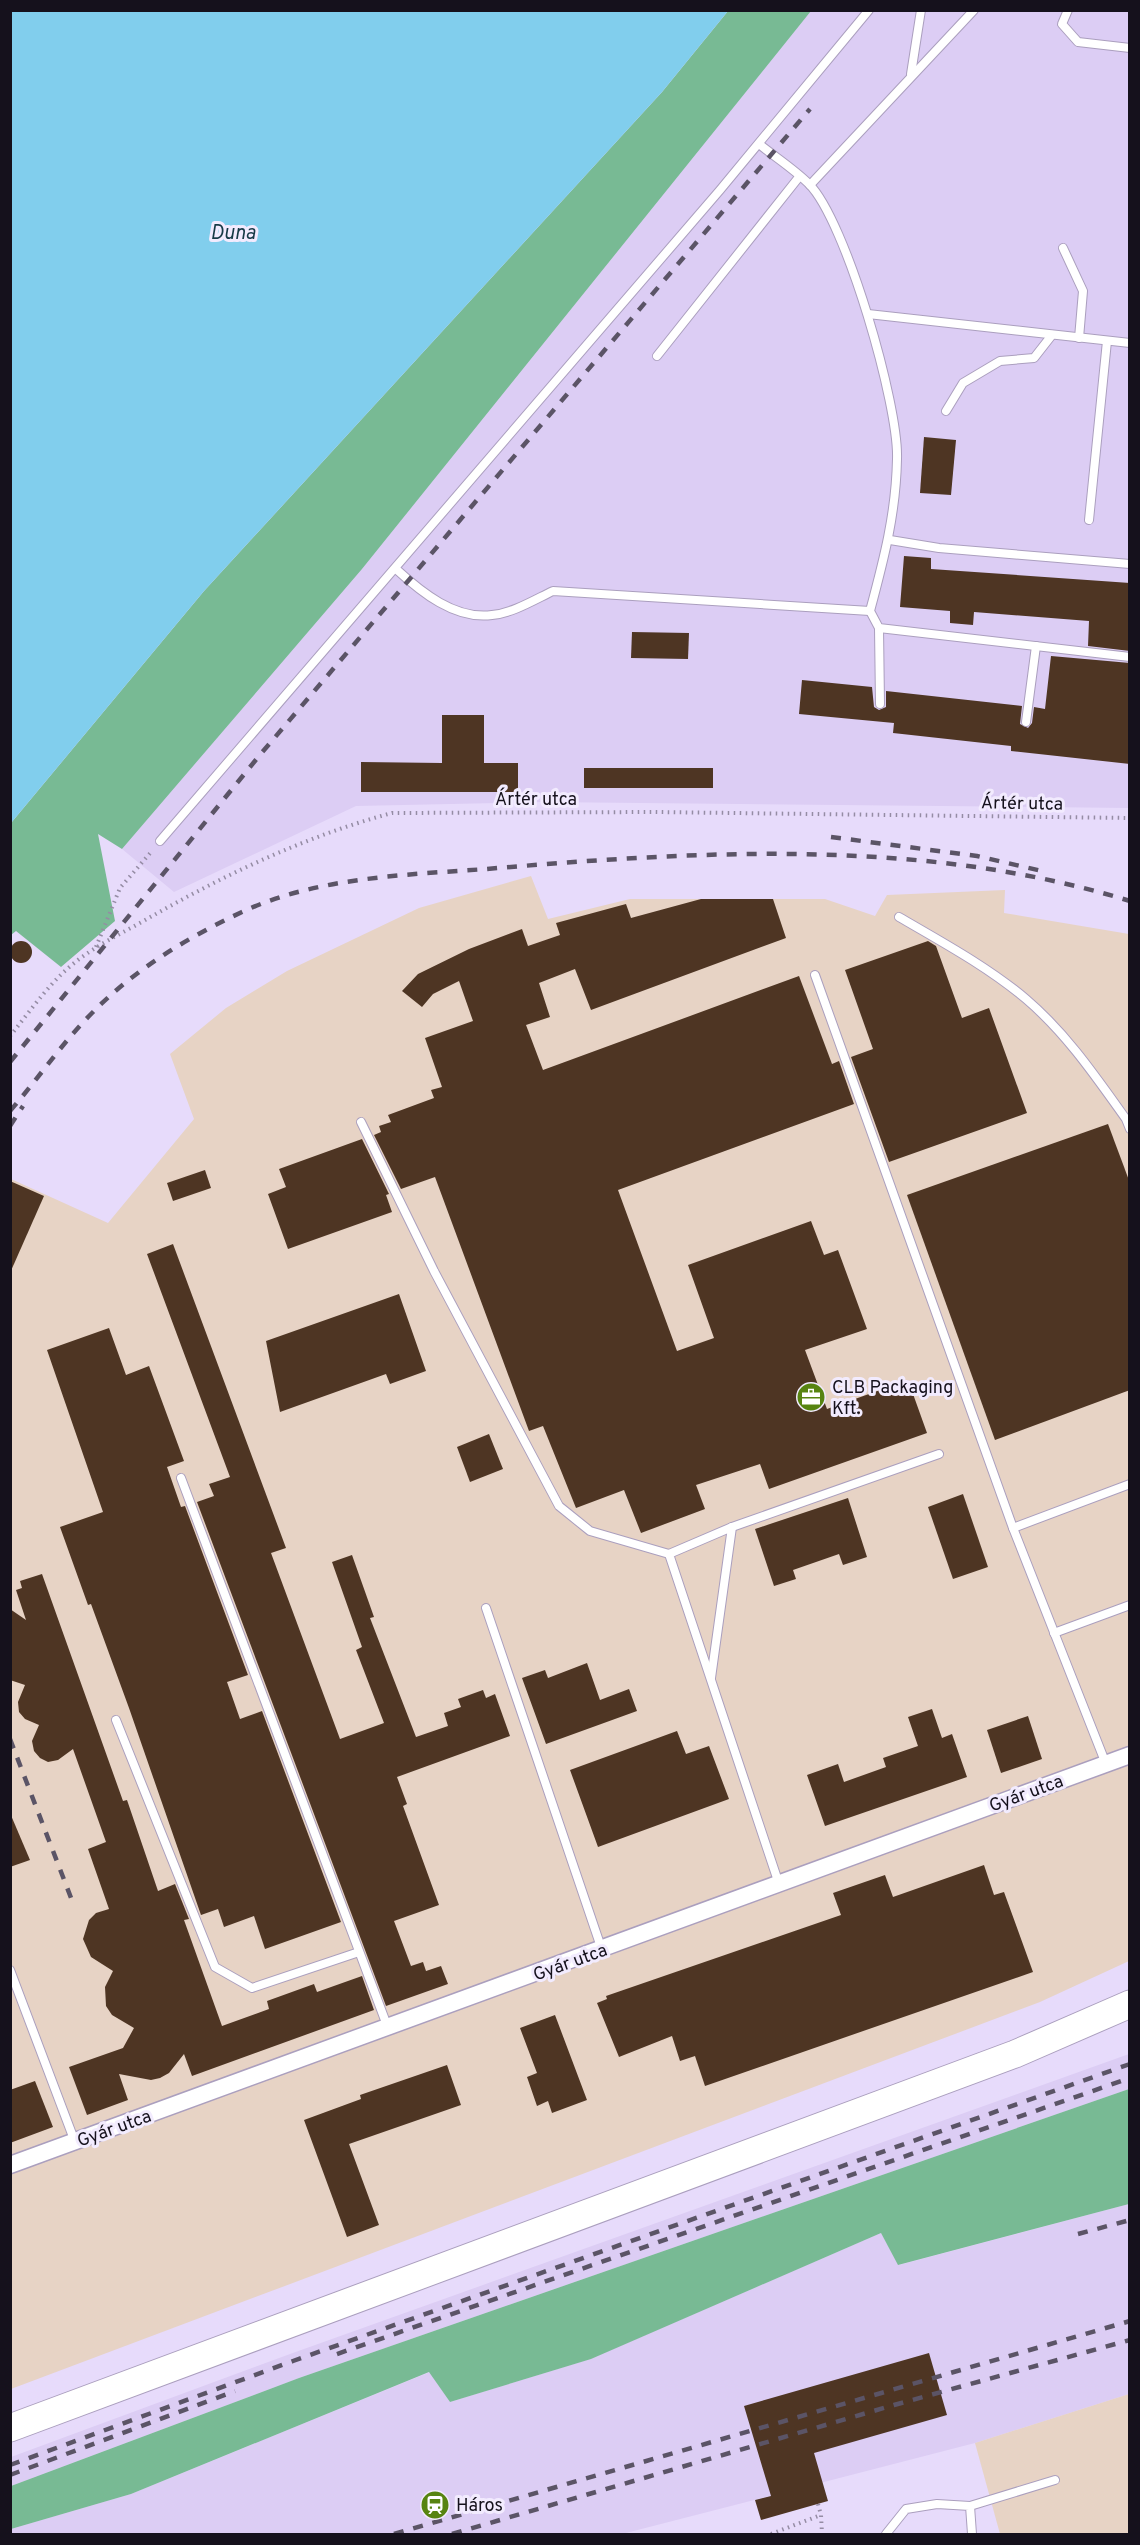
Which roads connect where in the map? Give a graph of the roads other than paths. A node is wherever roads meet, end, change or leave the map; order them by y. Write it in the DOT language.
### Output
graph roads {
  1 [pos="869,10"];
  2 [pos="921,10"];
  3 [pos="974,10"];
  4 [pos="1068,10"];
  5 [pos="1130,48"];
  6 [pos="911,74"];
  7 [pos="759,144"];
  8 [pos="799,177"];
  9 [pos="810,185"];
  10 [pos="1063,248"];
  11 [pos="868,314"];
  12 [pos="1052,335"];
  13 [pos="1079,338"];
  14 [pos="1107,341"];
  15 [pos="1130,344"];
  16 [pos="657,356"];
  17 [pos="946,411"];
  18 [pos="1089,520"];
  19 [pos="890,540"];
  20 [pos="1130,564"];
  21 [pos="396,569"];
  22 [pos="870,611"];
  23 [pos="879,628"];
  24 [pos="1036,646"];
  25 [pos="1130,657"];
  26 [pos="880,704"];
  27 [pos="1026,722"];
  28 [pos="160,841"];
  29 [pos="898,917"];
  30 [pos="815,975"];
  31 [pos="361,1122"];
  32 [pos="1130,1129"];
  33 [pos="939,1454"];
  34 [pos="181,1478"];
  35 [pos="1130,1484"];
  36 [pos="732,1527"];
  37 [pos="1013,1528"];
  38 [pos="669,1554"];
  39 [pos="1130,1605"];
  40 [pos="486,1608"];
  41 [pos="1054,1633"];
  42 [pos="710,1681"];
  43 [pos="116,1720"];
  44 [pos="1130,1755"];
  45 [pos="1106,1764"];
  46 [pos="780,1885"];
  47 [pos="602,1950"];
  48 [pos="359,1952"];
  49 [pos="10,1970"];
  50 [pos="1130,2004"];
  51 [pos="388,2028"];
  52 [pos="75,2142"];
  53 [pos="10,2166"];
  54 [pos="10,2428"];
  55 [pos="1055,2480"];
  56 [pos="970,2506"];
  57 [pos="886,2535"];
  58 [pos="972,2535"];
  1 -- 7 [label="lane"];
  2 -- 6 [label="lane"];
  3 -- 6 [label="lane"];
  4 -- 5 [label="lane"];
  6 -- 9 [label="lane"];
  7 -- 8 [label="lane"];
  7 -- 21 [label="lane"];
  8 -- 9 [label="lane"];
  8 -- 16 [label="lane"];
  9 -- 11 [label="lane"];
  10 -- 13 [label="lane"];
  11 -- 12 [label="lane"];
  11 -- 19 [label="lane"];
  12 -- 13 [label="lane"];
  12 -- 17 [label="lane"];
  13 -- 14 [label="lane"];
  14 -- 15 [label="lane"];
  14 -- 18 [label="lane"];
  19 -- 20 [label="lane"];
  19 -- 22 [label="lane"];
  21 -- 22 [label="lane"];
  21 -- 28 [label="lane"];
  22 -- 23 [label="lane"];
  23 -- 24 [label="lane"];
  23 -- 26 [label="lane"];
  24 -- 25 [label="lane"];
  24 -- 27 [label="lane"];
  29 -- 32 [label="lane"];
  30 -- 37 [label="lane"];
  31 -- 38 [label="lane"];
  33 -- 36 [label="lane"];
  34 -- 48 [label="lane"];
  35 -- 37 [label="lane"];
  36 -- 38 [label="lane"];
  36 -- 42 [label="lane"];
  37 -- 41 [label="lane"];
  38 -- 42 [label="lane"];
  39 -- 41 [label="lane"];
  40 -- 47 [label="lane"];
  41 -- 45 [label="lane"];
  42 -- 46 [label="lane"];
  43 -- 48 [label="lane"];
  44 -- 45 [label="street, Gyár utca"];
  45 -- 46 [label="street, Gyár utca"];
  46 -- 47 [label="street, Gyár utca"];
  47 -- 51 [label="street, Gyár utca"];
  48 -- 51 [label="lane"];
  49 -- 52 [label="lane"];
  50 -- 54 [label="main road"];
  51 -- 52 [label="street, Gyár utca"];
  52 -- 53 [label="street, Gyár utca"];
  55 -- 56 [label="lane"];
  56 -- 57 [label="lane"];
  56 -- 58 [label="lane"];
}
